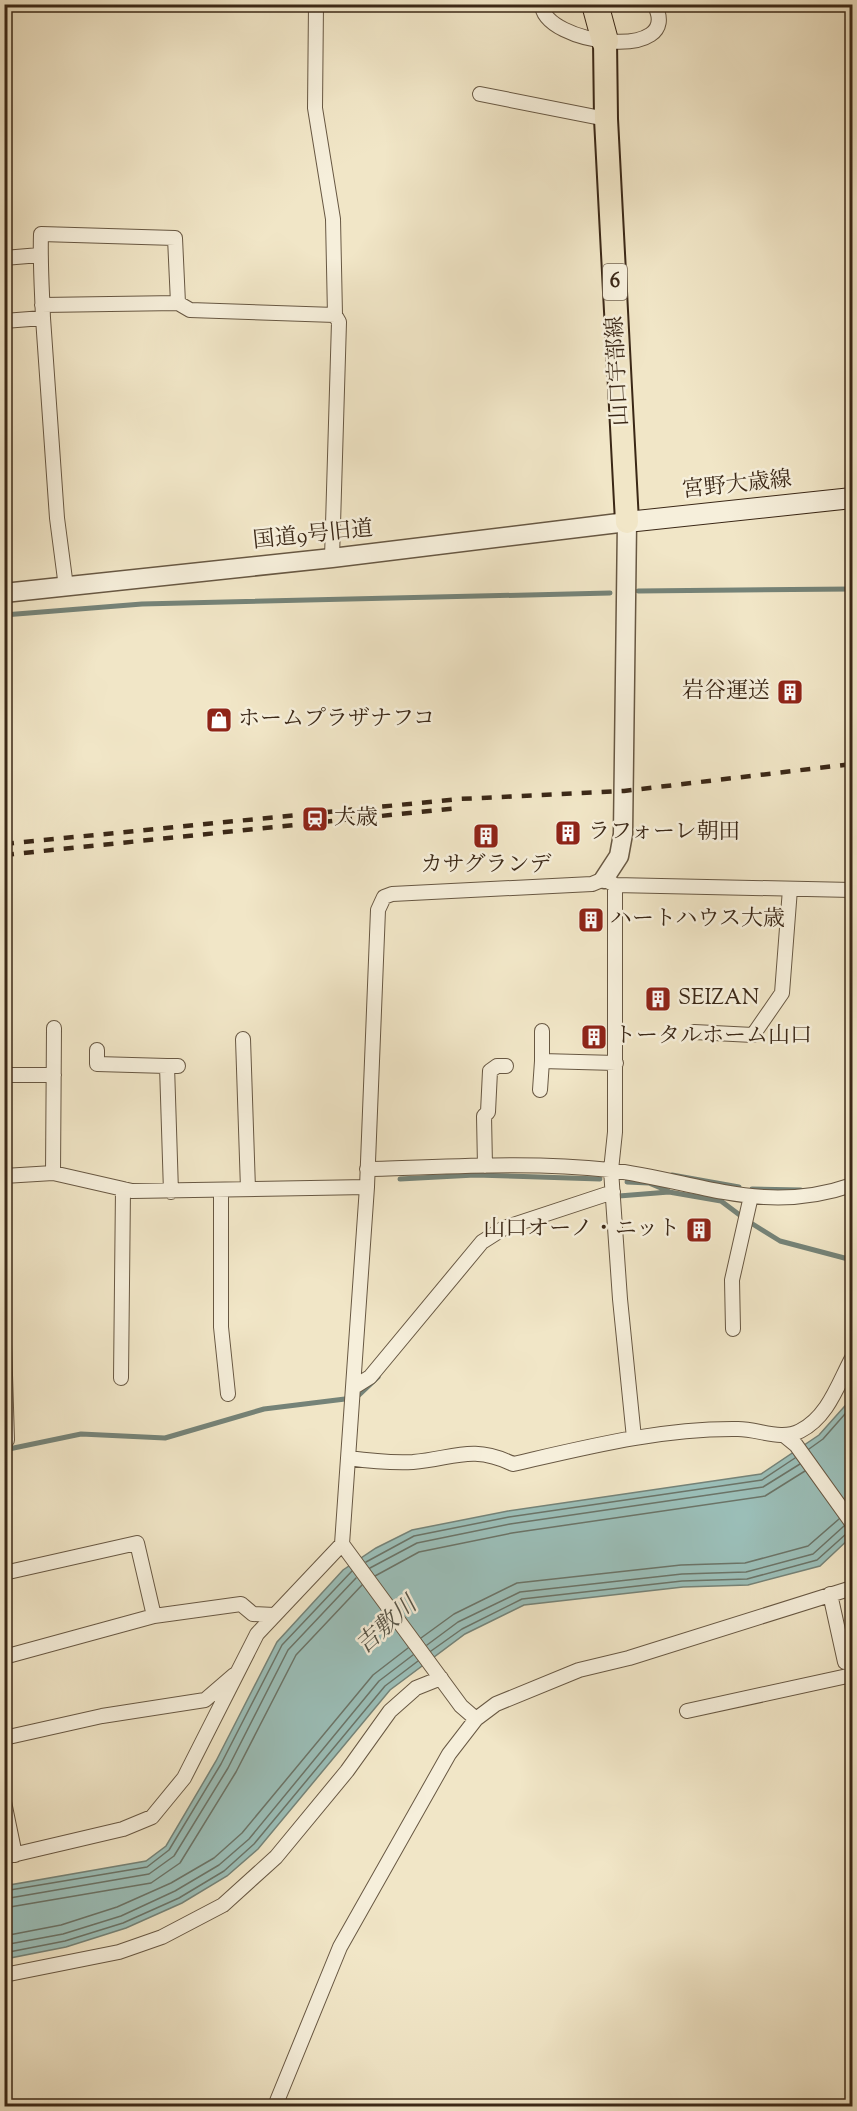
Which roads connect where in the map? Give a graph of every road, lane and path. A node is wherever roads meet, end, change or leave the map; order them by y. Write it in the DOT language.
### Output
graph roads {
  1 [pos="316,4"];
  2 [pos="542,4"];
  3 [pos="595,4"];
  4 [pos="612,4"];
  5 [pos="654,4"];
  6 [pos="605,41"];
  7 [pos="480,94"];
  8 [pos="606,119"];
  9 [pos="40,255"];
  10 [pos="4,258"];
  11 [pos="178,303"];
  12 [pos="43,311"];
  13 [pos="335,315"];
  14 [pos="4,321"];
  15 [pos="852,498"];
  16 [pos="627,522"];
  17 [pos="332,558"];
  18 [pos="66,587"];
  19 [pos="4,592"];
  20 [pos="609,882"];
  21 [pos="790,889"];
  22 [pos="852,890"];
  23 [pos="54,1028"];
  24 [pos="542,1031"];
  25 [pos="694,1032"];
  26 [pos="243,1039"];
  27 [pos="542,1061"];
  28 [pos="616,1063"];
  29 [pos="97,1064"];
  30 [pos="506,1066"];
  31 [pos="4,1075"];
  32 [pos="54,1075"];
  33 [pos="540,1089"];
  34 [pos="485,1166"];
  35 [pos="367,1170"];
  36 [pos="611,1170"];
  37 [pos="52,1173"];
  38 [pos="4,1176"];
  39 [pos="852,1185"];
  40 [pos="367,1186"];
  41 [pos="123,1189"];
  42 [pos="248,1189"];
  43 [pos="221,1190"];
  44 [pos="171,1192"];
  45 [pos="613,1192"];
  46 [pos="751,1196"];
  47 [pos="733,1329"];
  48 [pos="4,1343"];
  49 [pos="852,1359"];
  50 [pos="121,1378"];
  51 [pos="354,1387"];
  52 [pos="228,1394"];
  53 [pos="6,1402"];
  54 [pos="634,1438"];
  55 [pos="7,1440"];
  56 [pos="791,1440"];
  57 [pos="348,1458"];
  58 [pos="852,1523"];
  59 [pos="342,1544"];
  60 [pos="4,1574"];
  61 [pos="852,1588"];
  62 [pos="830,1594"];
  63 [pos="274,1615"];
  64 [pos="154,1616"];
  65 [pos="4,1657"];
  66 [pos="845,1662"];
  67 [pos="238,1672"];
  68 [pos="852,1675"];
  69 [pos="441,1678"];
  70 [pos="687,1711"];
  71 [pos="476,1719"];
  72 [pos="4,1738"];
  73 [pos="4,1802"];
  74 [pos="10,1856"];
  75 [pos="4,1975"];
  76 [pos="275,2106"];
  1 -- 13 [label="street"];
  2 -- 6 [label="street"];
  3 -- 6 [label="highway"];
  4 -- 6 [label="highway"];
  5 -- 6 [label="street"];
  6 -- 8 [label="main road, 山口宇部線 / 6"];
  7 -- 8 [label="street"];
  8 -- 16 [label="main road, 山口宇部線 / 6"];
  9 -- 10 [label="street"];
  9 -- 11 [label="street"];
  9 -- 12 [label="street"];
  11 -- 12 [label="street"];
  11 -- 13 [label="street"];
  12 -- 14 [label="street"];
  12 -- 18 [label="street"];
  13 -- 17 [label="street"];
  15 -- 16 [label="main road, 宮野大歳線"];
  16 -- 17 [label="street, 国道9号旧道"];
  16 -- 20 [label="street"];
  17 -- 18 [label="street, 国道9号旧道"];
  18 -- 19 [label="street, 国道9号旧道"];
  20 -- 21 [label="street"];
  20 -- 28 [label="street"];
  20 -- 35 [label="street"];
  21 -- 22 [label="street"];
  21 -- 25 [label="street"];
  23 -- 32 [label="street"];
  24 -- 27 [label="street"];
  26 -- 42 [label="street"];
  27 -- 28 [label="street"];
  27 -- 33 [label="street"];
  28 -- 36 [label="street"];
  29 -- 44 [label="street"];
  30 -- 34 [label="street"];
  31 -- 32 [label="street"];
  32 -- 37 [label="street"];
  34 -- 35 [label="street"];
  34 -- 36 [label="street"];
  35 -- 40 [label="street"];
  36 -- 45 [label="street"];
  36 -- 46 [label="street"];
  37 -- 38 [label="street"];
  37 -- 41 [label="street"];
  39 -- 46 [label="street"];
  40 -- 42 [label="street"];
  40 -- 51 [label="street"];
  41 -- 44 [label="street"];
  41 -- 50 [label="street"];
  42 -- 43 [label="street"];
  43 -- 44 [label="street"];
  43 -- 52 [label="street"];
  45 -- 51 [label="street"];
  45 -- 54 [label="street"];
  46 -- 47 [label="street"];
  48 -- 53 [label="street"];
  49 -- 56 [label="street"];
  51 -- 57 [label="street"];
  53 -- 55 [label="street"];
  54 -- 56 [label="street"];
  54 -- 57 [label="street"];
  56 -- 58 [label="street"];
  57 -- 59 [label="street"];
  59 -- 63 [label="street"];
  59 -- 69 [label="street"];
  60 -- 64 [label="street"];
  61 -- 62 [label="street"];
  62 -- 66 [label="street"];
  62 -- 71 [label="street"];
  63 -- 64 [label="street"];
  63 -- 67 [label="street"];
  64 -- 65 [label="street"];
  67 -- 72 [label="street"];
  67 -- 74 [label="street"];
  68 -- 70 [label="street"];
  69 -- 71 [label="street"];
  69 -- 75 [label="street"];
  71 -- 76 [label="street"];
  73 -- 74 [label="street"];
}
